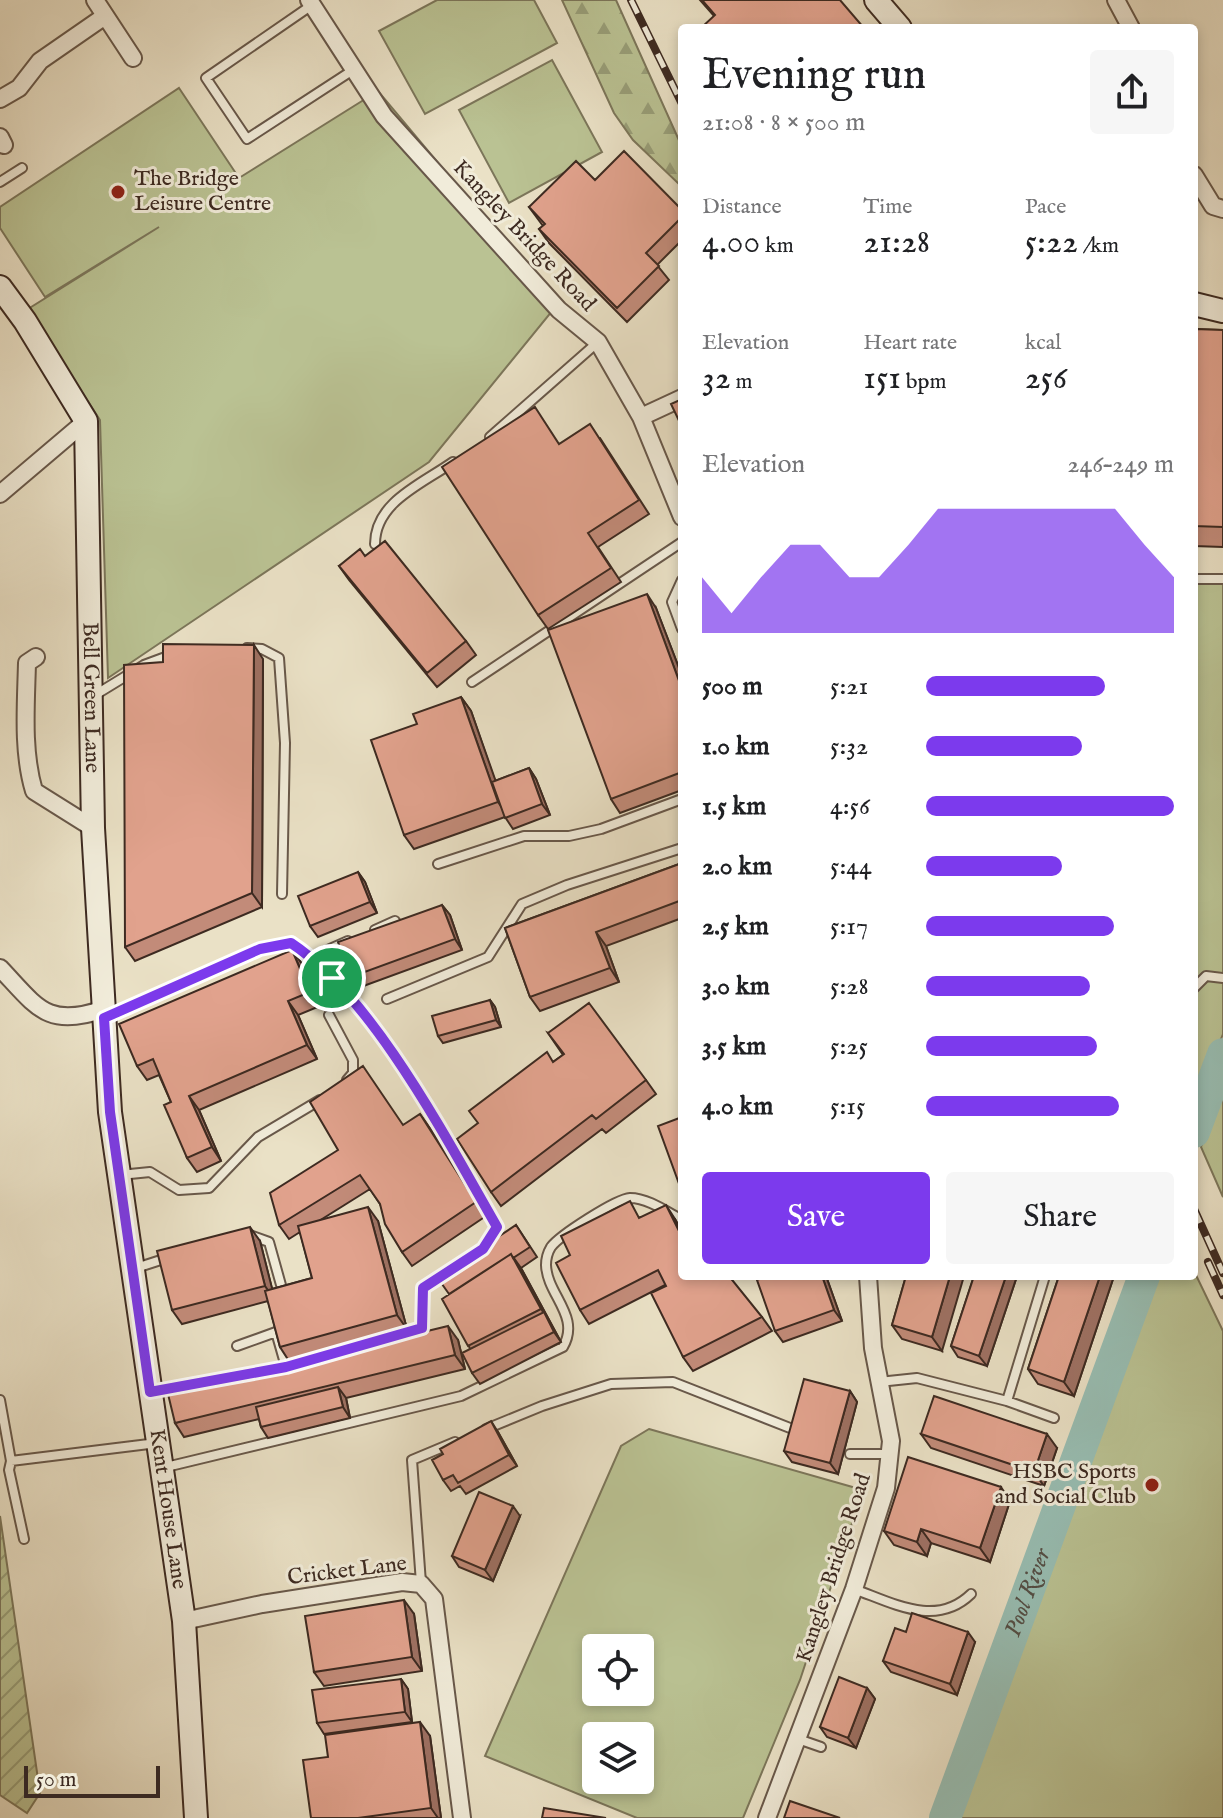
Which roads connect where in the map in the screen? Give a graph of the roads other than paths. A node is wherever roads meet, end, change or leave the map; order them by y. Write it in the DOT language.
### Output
graph roads {
  1 [pos="95,0"];
  2 [pos="876,0"];
  3 [pos="1116,0"];
  4 [pos="311,2"];
  5 [pos="105,16"];
  6 [pos="897,24"];
  7 [pos="1129,24"];
  8 [pos="133,58"];
  9 [pos="353,70"];
  10 [pos="0,99"];
  11 [pos="22,168"];
  12 [pos="0,182"];
  13 [pos="1198,182"];
  14 [pos="1223,209"];
  15 [pos="0,287"];
  16 [pos="1198,305"];
  17 [pos="1223,311"];
  18 [pos="598,342"];
  19 [pos="678,400"];
  20 [pos="641,417"];
  21 [pos="86,421"];
  22 [pos="477,446"];
  23 [pos="464,454"];
  24 [pos="0,494"];
  25 [pos="678,507"];
  26 [pos="375,544"];
  27 [pos="678,545"];
  28 [pos="1198,579"];
  29 [pos="1223,579"];
  30 [pos="678,589"];
  31 [pos="678,618"];
  32 [pos="235,648"];
  33 [pos="182,651"];
  34 [pos="36,657"];
  35 [pos="472,682"];
  36 [pos="91,697"];
  37 [pos="678,800"];
  38 [pos="93,828"];
  39 [pos="678,849"];
  40 [pos="438,864"];
  41 [pos="282,894"];
  42 [pos="395,921"];
  43 [pos="368,933"];
  44 [pos="354,939"];
  45 [pos="312,957"];
  46 [pos="0,968"];
  47 [pos="1223,978"];
  48 [pos="1198,984"];
  49 [pos="387,999"];
  50 [pos="104,1014"];
  51 [pos="329,1015"];
  52 [pos="119,1175"];
  53 [pos="678,1218"];
  54 [pos="229,1237"];
  55 [pos="174,1255"];
  56 [pos="471,1257"];
  57 [pos="459,1264"];
  58 [pos="133,1269"];
  59 [pos="868,1280"];
  60 [pos="1044,1280"];
  61 [pos="281,1285"];
  62 [pos="237,1346"];
  63 [pos="286,1367"];
  64 [pos="879,1382"];
  65 [pos="150,1392"];
  66 [pos="0,1400"];
  67 [pos="1007,1401"];
  68 [pos="1054,1418"];
  69 [pos="790,1428"];
  70 [pos="158,1443"];
  71 [pos="850,1454"];
  72 [pos="892,1454"];
  73 [pos="11,1461"];
  74 [pos="161,1468"];
  75 [pos="24,1539"];
  76 [pos="421,1584"];
  77 [pos="854,1589"];
  78 [pos="971,1594"];
  79 [pos="184,1621"];
  80 [pos="798,1739"];
  81 [pos="821,1747"];
  82 [pos="196,1818"];
  83 [pos="462,1818"];
  84 [pos="767,1818"];
  1 -- 5 [label="street"];
  2 -- 6 [label="street"];
  3 -- 7 [label="street"];
  4 -- 9 [label="street, Kangley Bridge Road"];
  4 -- 9 [label="lane"];
  5 -- 8 [label="street"];
  5 -- 10 [label="street"];
  9 -- 18 [label="street, Kangley Bridge Road"];
  11 -- 12 [label="lane"];
  13 -- 14 [label="street"];
  15 -- 21 [label="street"];
  16 -- 17 [label="street"];
  18 -- 20 [label="street, Kangley Bridge Road"];
  18 -- 22 [label="lane"];
  19 -- 20 [label="street"];
  20 -- 25 [label="street, Kangley Bridge Road"];
  21 -- 24 [label="street"];
  21 -- 36 [label="street, Bell Green Lane"];
  23 -- 26 [label="lane"];
  27 -- 35 [label="lane"];
  28 -- 29 [label="lane"];
  30 -- 31 [label="lane"];
  32 -- 41 [label="lane"];
  33 -- 36 [label="lane"];
  34 -- 38 [label="street"];
  36 -- 38 [label="street, Bell Green Lane"];
  37 -- 40 [label="lane"];
  38 -- 50 [label="street, Bell Green Lane"];
  39 -- 49 [label="lane"];
  42 -- 43 [label="lane"];
  44 -- 45 [label="lane"];
  45 -- 50 [label="lane"];
  45 -- 56 [label="lane"];
  46 -- 50 [label="street"];
  47 -- 48 [label="lane"];
  50 -- 52 [label="street, Kent House Lane"];
  51 -- 52 [label="lane"];
  52 -- 58 [label="street, Kent House Lane"];
  53 -- 74 [label="lane"];
  54 -- 61 [label="lane"];
  55 -- 58 [label="lane"];
  57 -- 63 [label="lane"];
  58 -- 65 [label="street, Kent House Lane"];
  59 -- 64 [label="street, Kangley Bridge Road"];
  60 -- 67 [label="lane"];
  62 -- 63 [label="lane"];
  63 -- 65 [label="lane"];
  64 -- 67 [label="lane"];
  64 -- 72 [label="street, Kangley Bridge Road"];
  65 -- 70 [label="street, Kent House Lane"];
  66 -- 73 [label="lane"];
  67 -- 68 [label="lane"];
  69 -- 76 [label="lane"];
  70 -- 73 [label="lane"];
  70 -- 74 [label="street, Kent House Lane"];
  71 -- 72 [label="lane"];
  72 -- 77 [label="street, Kangley Bridge Road"];
  73 -- 75 [label="lane"];
  74 -- 79 [label="street, Kent House Lane"];
  76 -- 79 [label="street, Cricket Lane"];
  76 -- 83 [label="street, Cricket Lane"];
  77 -- 78 [label="lane"];
  77 -- 80 [label="street, Kangley Bridge Road"];
  79 -- 82 [label="street, Kent House Lane"];
  80 -- 81 [label="lane"];
  80 -- 84 [label="street, Kangley Bridge Road"];
}
